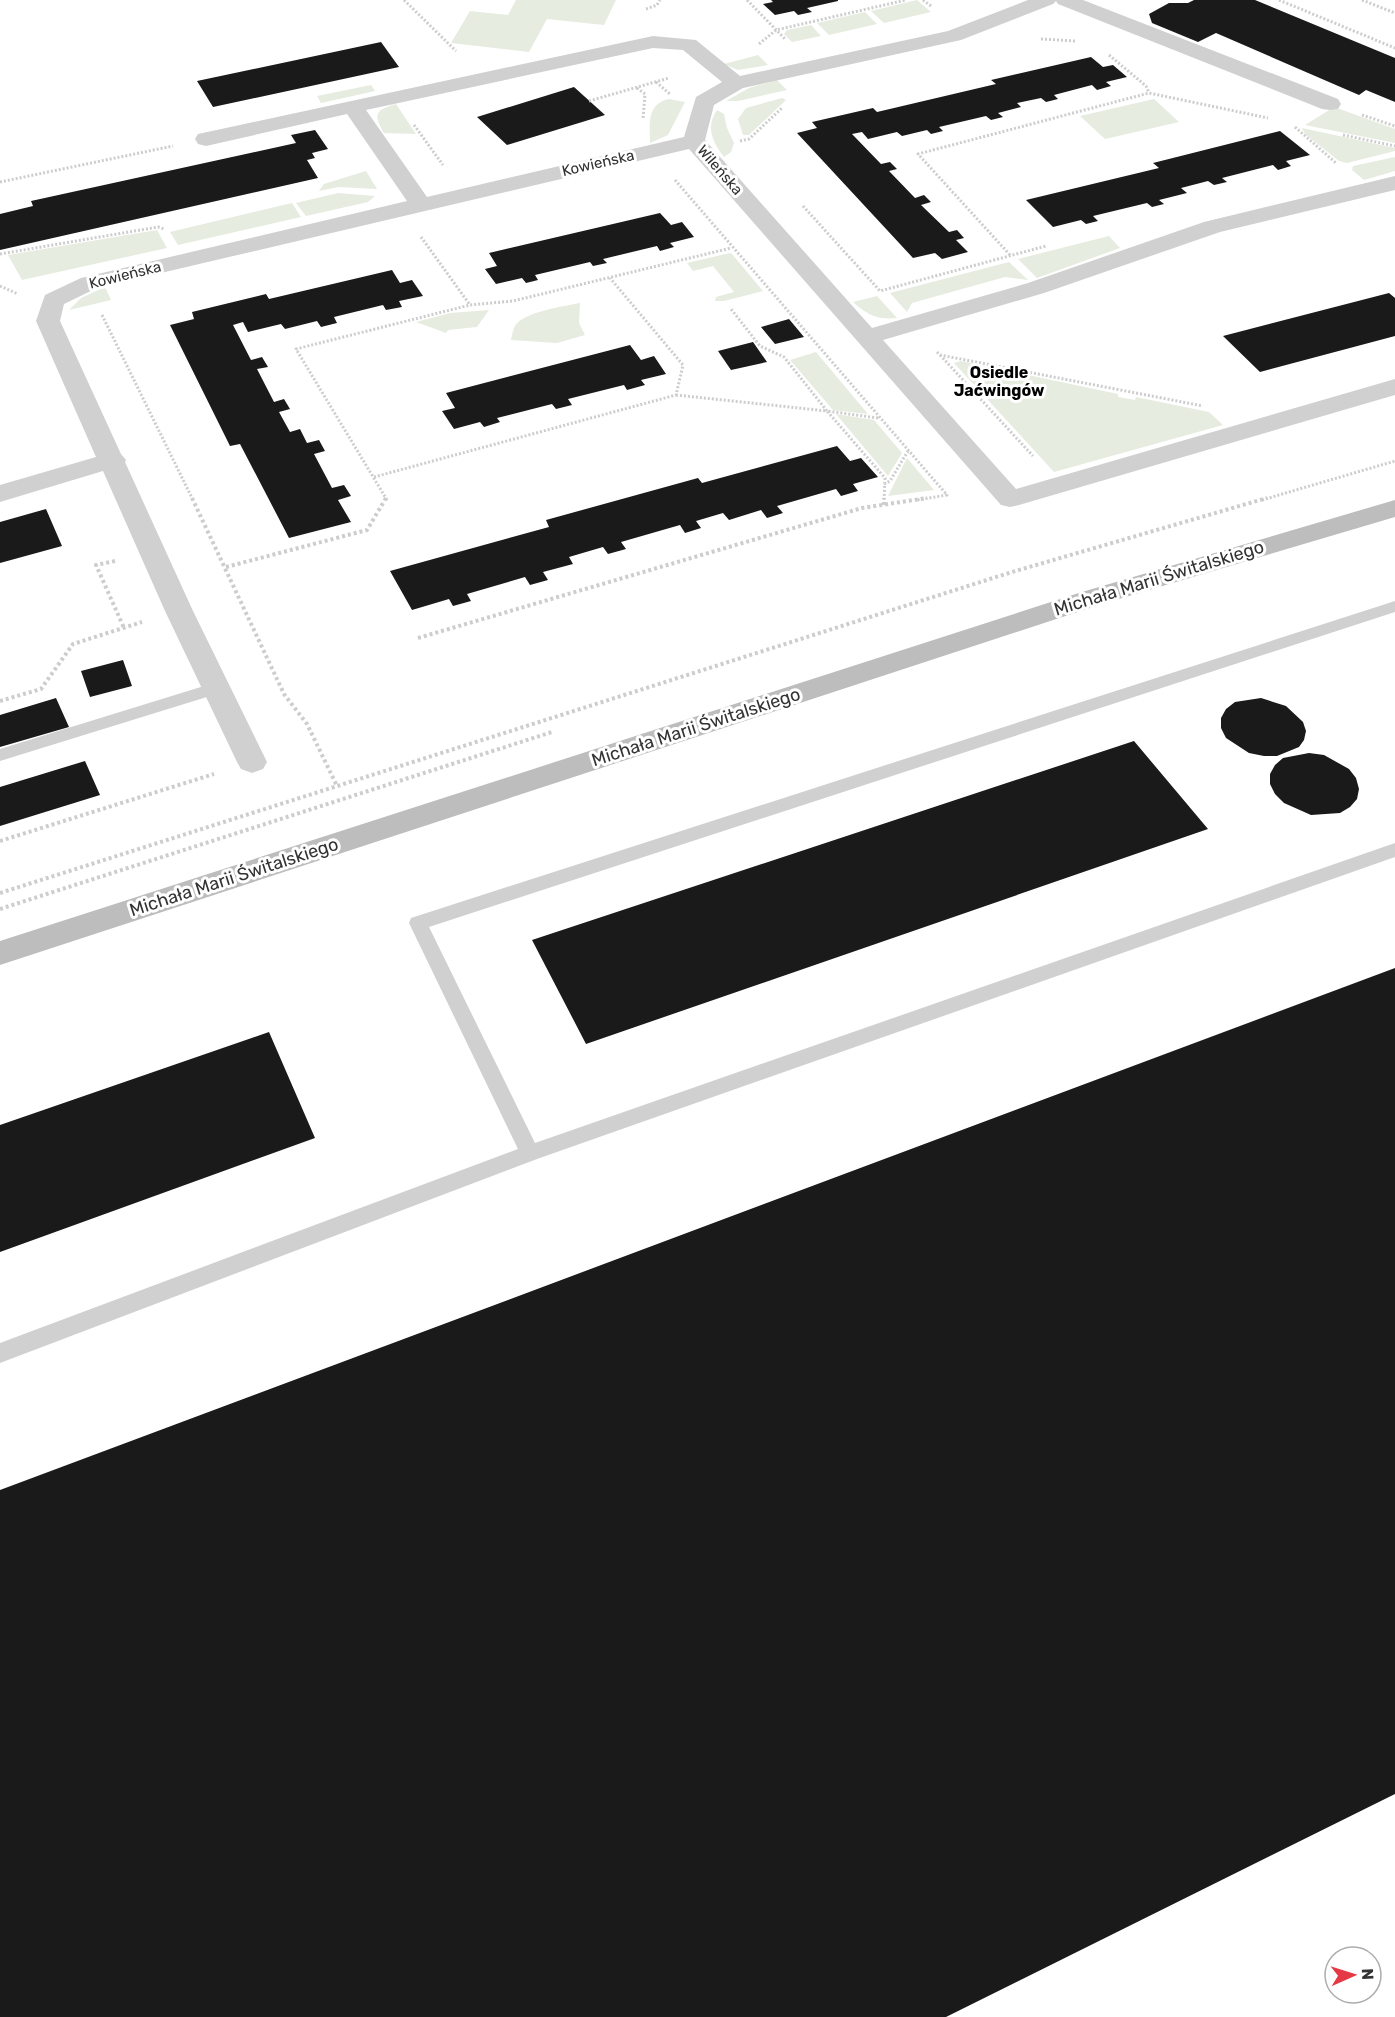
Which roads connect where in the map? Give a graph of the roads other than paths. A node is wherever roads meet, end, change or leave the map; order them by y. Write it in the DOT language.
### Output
graph roads {
  1 [pos="1046,0"];
  2 [pos="1065,0"];
  3 [pos="736,83"];
  4 [pos="1329,104"];
  5 [pos="353,106"];
  6 [pos="206,139"];
  7 [pos="694,141"];
  8 [pos="1395,183"];
  9 [pos="420,205"];
  10 [pos="866,337"];
  11 [pos="1395,387"];
  12 [pos="113,460"];
  13 [pos="0,494"];
  14 [pos="1395,508"];
  15 [pos="1394,608"];
  16 [pos="217,688"];
  17 [pos="0,756"];
  18 [pos="252,762"];
  19 [pos="1395,850"];
  20 [pos="0,953"];
  21 [pos="530,1153"];
  22 [pos="0,1353"];
  1 -- 3 [label="street, Wileńska"];
  2 -- 4 [label="street"];
  3 -- 5 [label="street"];
  3 -- 7 [label="street, Wileńska"];
  5 -- 6 [label="street"];
  5 -- 9 [label="street"];
  7 -- 9 [label="street, Kowieńska"];
  7 -- 10 [label="street, Wileńska"];
  8 -- 10 [label="street"];
  9 -- 12 [label="street, Kowieńska"];
  10 -- 11 [label="street, Wileńska"];
  12 -- 13 [label="street"];
  12 -- 16 [label="street, Kowieńska"];
  14 -- 20 [label="main road, Michała Marii Świtalskiego"];
  15 -- 21 [label="lane"];
  16 -- 17 [label="lane"];
  16 -- 18 [label="street, Kowieńska"];
  19 -- 21 [label="lane"];
  21 -- 22 [label="lane"];
}
